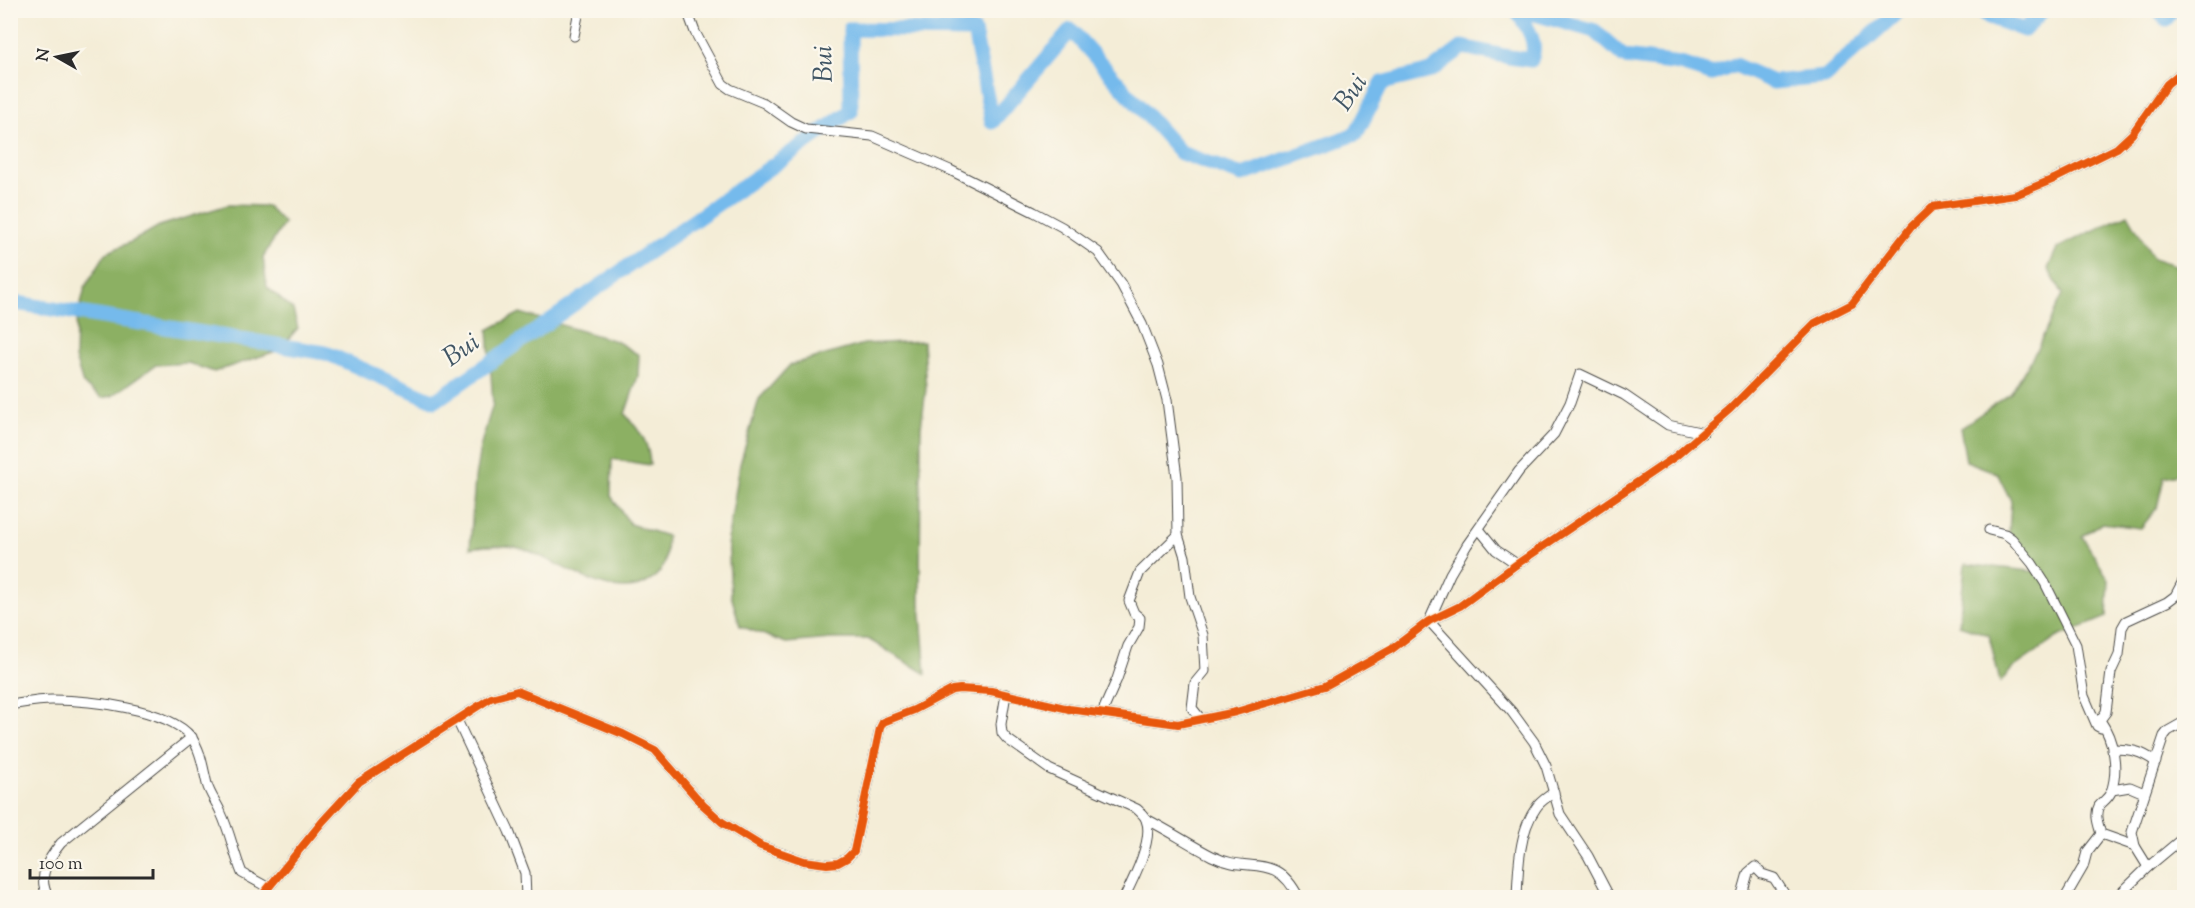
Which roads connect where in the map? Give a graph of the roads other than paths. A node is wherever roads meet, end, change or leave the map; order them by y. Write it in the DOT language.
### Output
graph roads {
  1 [pos="579,10"];
  2 [pos="687,10"];
  3 [pos="574,36"];
  4 [pos="2184,70"];
  5 [pos="1704,433"];
  6 [pos="1479,529"];
  7 [pos="1989,530"];
  8 [pos="1178,535"];
  9 [pos="1517,564"];
  10 [pos="2184,579"];
  11 [pos="1429,621"];
  12 [pos="1006,694"];
  13 [pos="10,705"];
  14 [pos="1102,713"];
  15 [pos="1200,718"];
  16 [pos="457,720"];
  17 [pos="2184,722"];
  18 [pos="2108,732"];
  19 [pos="192,737"];
  20 [pos="2112,749"];
  21 [pos="2156,762"];
  22 [pos="2112,790"];
  23 [pos="1554,792"];
  24 [pos="2144,793"];
  25 [pos="1146,819"];
  26 [pos="2101,834"];
  27 [pos="2184,837"];
  28 [pos="2135,846"];
  29 [pos="2148,867"];
  30 [pos="268,888"];
  31 [pos="49,897"];
  32 [pos="260,897"];
  33 [pos="526,897"];
  34 [pos="1124,897"];
  35 [pos="1299,897"];
  36 [pos="1518,897"];
  37 [pos="1610,897"];
  38 [pos="1741,897"];
  39 [pos="1787,897"];
  40 [pos="2065,897"];
  41 [pos="2116,897"];
  1 -- 3 [label="street"];
  2 -- 8 [label="street"];
  4 -- 5 [label="street"];
  5 -- 6 [label="street"];
  5 -- 9 [label="street"];
  6 -- 9 [label="street"];
  6 -- 11 [label="street"];
  7 -- 18 [label="street"];
  8 -- 14 [label="street"];
  8 -- 15 [label="street"];
  9 -- 11 [label="street"];
  10 -- 18 [label="street"];
  11 -- 15 [label="street"];
  11 -- 23 [label="street"];
  12 -- 14 [label="street"];
  12 -- 16 [label="street"];
  12 -- 25 [label="street"];
  13 -- 19 [label="street"];
  14 -- 15 [label="street"];
  16 -- 30 [label="street"];
  16 -- 33 [label="street"];
  17 -- 21 [label="street"];
  18 -- 20 [label="street"];
  19 -- 30 [label="street"];
  19 -- 31 [label="street"];
  20 -- 21 [label="street"];
  20 -- 22 [label="street"];
  21 -- 24 [label="street"];
  22 -- 24 [label="street"];
  22 -- 26 [label="street"];
  23 -- 36 [label="street"];
  23 -- 37 [label="street"];
  24 -- 28 [label="street"];
  25 -- 34 [label="street"];
  25 -- 35 [label="street"];
  26 -- 28 [label="street"];
  26 -- 40 [label="street"];
  27 -- 29 [label="street"];
  28 -- 29 [label="street"];
  29 -- 41 [label="street"];
  30 -- 32 [label="street"];
  38 -- 39 [label="street"];
}
